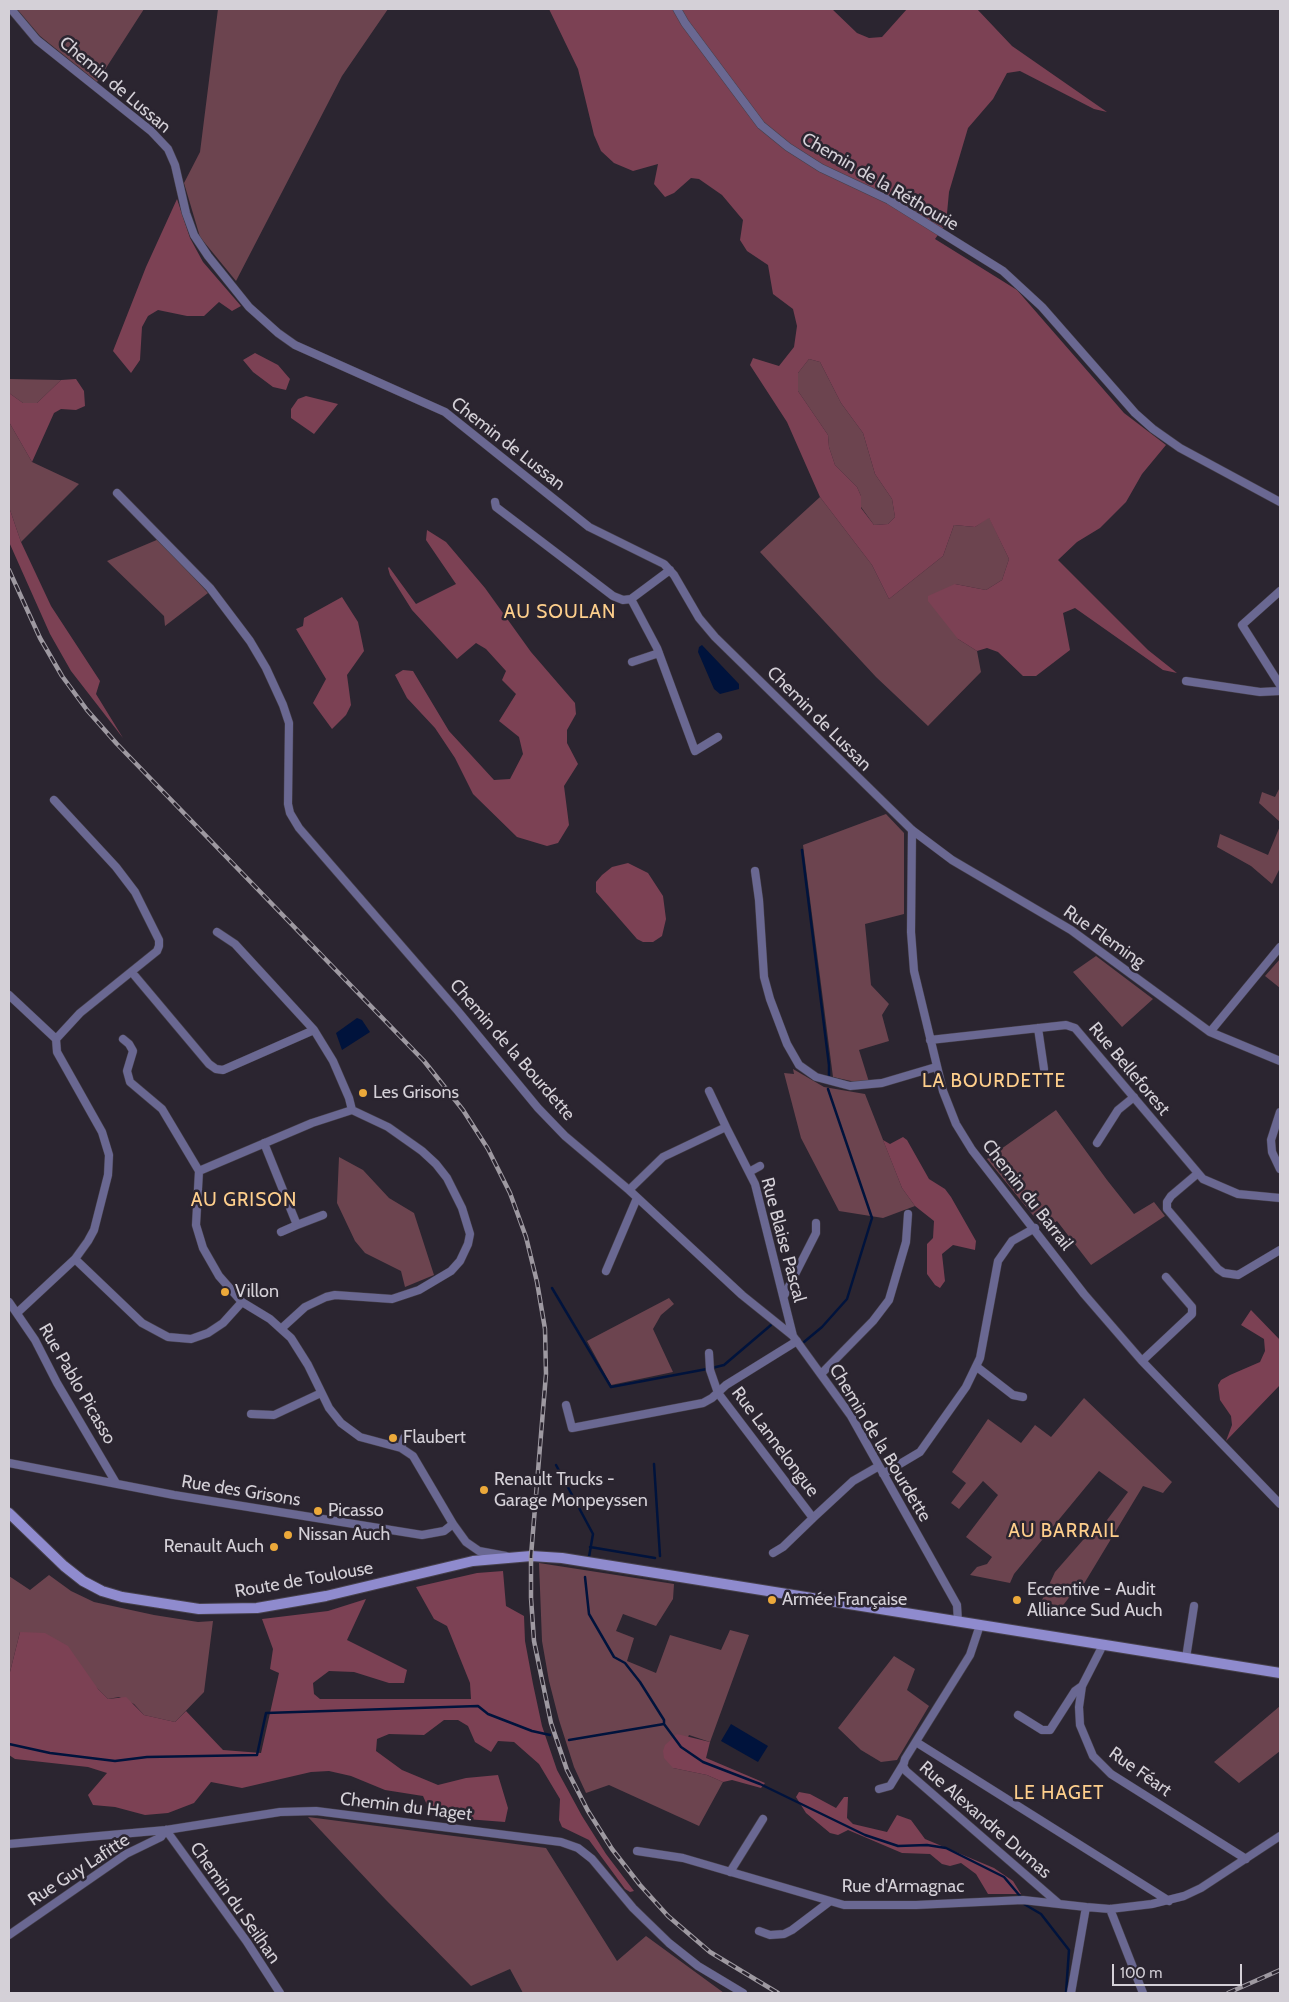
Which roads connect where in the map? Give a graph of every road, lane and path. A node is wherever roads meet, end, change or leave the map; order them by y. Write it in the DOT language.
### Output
graph roads {
  1 [pos="11,9"];
  2 [pos="677,9"];
  3 [pos="117,493"];
  4 [pos="495,502"];
  5 [pos="1280,502"];
  6 [pos="670,570"];
  7 [pos="1280,591"];
  8 [pos="631,599"];
  9 [pos="659,654"];
  10 [pos="632,662"];
  11 [pos="1186,681"];
  12 [pos="1280,685"];
  13 [pos="1280,691"];
  14 [pos="718,737"];
  15 [pos="54,800"];
  16 [pos="912,830"];
  17 [pos="755,871"];
  18 [pos="217,932"];
  19 [pos="1280,947"];
  20 [pos="135,976"];
  21 [pos="9,995"];
  22 [pos="1038,1028"];
  23 [pos="314,1030"];
  24 [pos="1210,1032"];
  25 [pos="56,1039"];
  26 [pos="123,1039"];
  27 [pos="930,1040"];
  28 [pos="1280,1061"];
  29 [pos="936,1067"];
  30 [pos="1044,1069"];
  31 [pos="708,1091"];
  32 [pos="1134,1097"];
  33 [pos="352,1110"];
  34 [pos="1280,1112"];
  35 [pos="726,1127"];
  36 [pos="264,1143"];
  37 [pos="1098,1143"];
  38 [pos="760,1166"];
  39 [pos="1280,1169"];
  40 [pos="199,1171"];
  41 [pos="749,1172"];
  42 [pos="1197,1174"];
  43 [pos="629,1190"];
  44 [pos="637,1198"];
  45 [pos="1280,1198"];
  46 [pos="908,1214"];
  47 [pos="323,1215"];
  48 [pos="816,1223"];
  49 [pos="297,1226"];
  50 [pos="1035,1228"];
  51 [pos="281,1232"];
  52 [pos="1280,1250"];
  53 [pos="75,1260"];
  54 [pos="606,1271"];
  55 [pos="1166,1277"];
  56 [pos="784,1296"];
  57 [pos="9,1302"];
  58 [pos="242,1302"];
  59 [pos="17,1313"];
  60 [pos="282,1328"];
  61 [pos="795,1338"];
  62 [pos="709,1352"];
  63 [pos="1142,1360"];
  64 [pos="977,1367"];
  65 [pos="822,1373"];
  66 [pos="718,1393"];
  67 [pos="321,1394"];
  68 [pos="1023,1397"];
  69 [pos="566,1405"];
  70 [pos="251,1414"];
  71 [pos="404,1438"];
  72 [pos="401,1448"];
  73 [pos="9,1463"];
  74 [pos="879,1466"];
  75 [pos="883,1474"];
  76 [pos="116,1483"];
  77 [pos="1280,1504"];
  78 [pos="9,1513"];
  79 [pos="814,1518"];
  80 [pos="13,1520"];
  81 [pos="453,1524"];
  82 [pos="773,1553"];
  83 [pos="513,1556"];
  84 [pos="1194,1606"];
  85 [pos="958,1622"];
  86 [pos="980,1625"];
  87 [pos="1103,1645"];
  88 [pos="1186,1658"];
  89 [pos="1280,1673"];
  90 [pos="1082,1686"];
  91 [pos="1018,1715"];
  92 [pos="916,1742"];
  93 [pos="904,1763"];
  94 [pos="879,1789"];
  95 [pos="763,1819"];
  96 [pos="166,1830"];
  97 [pos="1280,1836"];
  98 [pos="9,1844"];
  99 [pos="637,1851"];
  100 [pos="1246,1859"];
  101 [pos="730,1872"];
  102 [pos="1169,1901"];
  103 [pos="829,1902"];
  104 [pos="1058,1903"];
  105 [pos="1086,1907"];
  106 [pos="1110,1908"];
  107 [pos="759,1931"];
  108 [pos="9,1935"];
  109 [pos="280,1993"];
  110 [pos="743,1993"];
  111 [pos="1071,1993"];
  112 [pos="1143,1993"];
  1 -- 6 [label="street, Chemin de Lussan"];
  2 -- 5 [label="street, Chemin de la Réthourie"];
  3 -- 43 [label="street, Chemin de la Bourdette"];
  4 -- 8 [label="street"];
  6 -- 8 [label="street"];
  6 -- 16 [label="street, Chemin de Lussan"];
  7 -- 12 [label="street"];
  8 -- 9 [label="street"];
  9 -- 10 [label="street"];
  9 -- 14 [label="street"];
  11 -- 13 [label="street"];
  15 -- 25 [label="street"];
  16 -- 24 [label="street, Rue Fleming"];
  16 -- 27 [label="street, Chemin du Barrail"];
  17 -- 29 [label="street"];
  18 -- 23 [label="street"];
  19 -- 24 [label="street"];
  20 -- 23 [label="street"];
  21 -- 25 [label="street"];
  22 -- 27 [label="street, Rue Belleforest"];
  22 -- 30 [label="street"];
  22 -- 32 [label="street, Rue Belleforest"];
  23 -- 33 [label="street"];
  24 -- 28 [label="street, Rue Fleming"];
  25 -- 53 [label="street"];
  26 -- 40 [label="street"];
  27 -- 29 [label="street, Chemin du Barrail"];
  29 -- 50 [label="street, Chemin du Barrail"];
  31 -- 35 [label="street, Rue Blaise Pascal"];
  32 -- 37 [label="street"];
  32 -- 42 [label="street, Rue Belleforest"];
  33 -- 36 [label="street"];
  33 -- 60 [label="street"];
  34 -- 39 [label="street"];
  35 -- 41 [label="street, Rue Blaise Pascal"];
  35 -- 43 [label="street"];
  36 -- 40 [label="street"];
  36 -- 49 [label="street"];
  38 -- 41 [label="street"];
  40 -- 58 [label="street"];
  41 -- 56 [label="street, Rue Blaise Pascal"];
  42 -- 45 [label="street, Rue Belleforest"];
  42 -- 52 [label="street"];
  43 -- 44 [label="street, Chemin de la Bourdette"];
  44 -- 54 [label="street"];
  44 -- 61 [label="street, Chemin de la Bourdette"];
  46 -- 65 [label="street"];
  47 -- 49 [label="street"];
  48 -- 56 [label="street"];
  49 -- 51 [label="street"];
  50 -- 63 [label="street, Chemin du Barrail"];
  50 -- 64 [label="street"];
  53 -- 58 [label="street"];
  53 -- 59 [label="street"];
  55 -- 63 [label="street"];
  56 -- 61 [label="street, Rue Blaise Pascal"];
  57 -- 59 [label="street, Rue Pablo Picasso"];
  58 -- 60 [label="street"];
  59 -- 76 [label="street, Rue Pablo Picasso"];
  60 -- 67 [label="street"];
  61 -- 65 [label="street, Chemin de la Bourdette"];
  61 -- 66 [label="street"];
  62 -- 66 [label="street, Rue Lannelongue"];
  63 -- 77 [label="street, Chemin du Barrail"];
  64 -- 68 [label="street"];
  64 -- 75 [label="street"];
  65 -- 74 [label="street, Chemin de la Bourdette"];
  66 -- 69 [label="street"];
  66 -- 79 [label="street, Rue Lannelongue"];
  67 -- 70 [label="street"];
  67 -- 72 [label="street"];
  71 -- 72 [label="street"];
  72 -- 81 [label="street"];
  73 -- 76 [label="street, Rue des Grisons"];
  74 -- 75 [label="street, Chemin de la Bourdette"];
  74 -- 79 [label="street, Rue Lannelongue"];
  75 -- 85 [label="street, Chemin de la Bourdette"];
  76 -- 81 [label="street, Rue des Grisons"];
  78 -- 80 [label="main road, Route de Toulouse"];
  79 -- 82 [label="street, Rue Lannelongue"];
  80 -- 83 [label="main road, Route de Toulouse"];
  81 -- 83 [label="street"];
  83 -- 85 [label="main road, Route de Toulouse"];
  84 -- 88 [label="street"];
  85 -- 86 [label="main road, Route de Toulouse"];
  86 -- 87 [label="main road, Route de Toulouse"];
  86 -- 92 [label="street, Rue Alexandre Dumas"];
  87 -- 88 [label="main road, Route de Toulouse"];
  87 -- 90 [label="street, Rue Féart"];
  88 -- 89 [label="main road, Route de Toulouse"];
  90 -- 91 [label="street"];
  90 -- 100 [label="street, Rue Féart"];
  92 -- 93 [label="street, Rue Alexandre Dumas"];
  92 -- 102 [label="street"];
  93 -- 94 [label="street"];
  93 -- 104 [label="street, Rue Alexandre Dumas"];
  95 -- 101 [label="street"];
  96 -- 98 [label="street, Chemin du Haget"];
  96 -- 108 [label="street, Rue Guy Lafitte"];
  96 -- 109 [label="street, Chemin du Seilhan"];
  96 -- 110 [label="street, Chemin du Haget"];
  97 -- 100 [label="street, Rue d'Armagnac"];
  99 -- 101 [label="street, Rue d'Armagnac"];
  100 -- 102 [label="street, Rue d'Armagnac"];
  101 -- 103 [label="street, Rue d'Armagnac"];
  102 -- 106 [label="street, Rue d'Armagnac"];
  103 -- 104 [label="street, Rue d'Armagnac"];
  103 -- 107 [label="street"];
  104 -- 105 [label="street, Rue d'Armagnac"];
  105 -- 106 [label="street, Rue d'Armagnac"];
  105 -- 111 [label="street"];
  106 -- 112 [label="street"];
}
